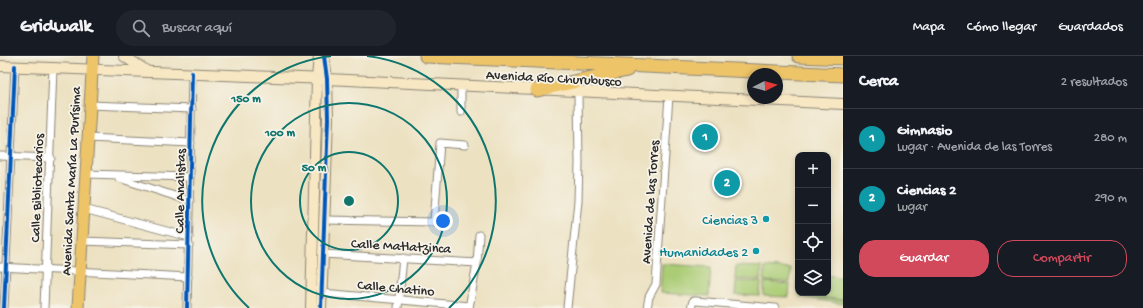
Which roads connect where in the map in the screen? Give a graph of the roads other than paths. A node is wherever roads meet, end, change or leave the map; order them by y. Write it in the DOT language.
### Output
graph roads {
  1 [pos="93,56"];
  2 [pos="124,56"];
  3 [pos="319,56"];
  4 [pos="324,56"];
  5 [pos="328,56"];
  6 [pos="426,56"];
  7 [pos="799,56"];
  8 [pos="843,58"];
  9 [pos="0,66"];
  10 [pos="15,66"];
  11 [pos="650,67"];
  12 [pos="53,68"];
  13 [pos="92,70"];
  14 [pos="148,72"];
  15 [pos="192,73"];
  16 [pos="843,75"];
  17 [pos="325,79"];
  18 [pos="461,86"];
  19 [pos="537,90"];
  20 [pos="578,92"];
  21 [pos="670,96"];
  22 [pos="843,104"];
  23 [pos="90,105"];
  24 [pos="192,109"];
  25 [pos="461,112"];
  26 [pos="88,138"];
  27 [pos="191,143"];
  28 [pos="465,145"];
  29 [pos="0,156"];
  30 [pos="11,156"];
  31 [pos="51,158"];
  32 [pos="86,174"];
  33 [pos="112,176"];
  34 [pos="190,177"];
  35 [pos="190,201"];
  36 [pos="84,209"];
  37 [pos="324,220"];
  38 [pos="479,235"];
  39 [pos="82,241"];
  40 [pos="189,241"];
  41 [pos="323,254"];
  42 [pos="403,258"];
  43 [pos="477,263"];
  44 [pos="3,267"];
  45 [pos="46,270"];
  46 [pos="80,272"];
  47 [pos="188,277"];
  48 [pos="322,293"];
  49 [pos="398,304"];
  50 [pos="469,307"];
  51 [pos="4,308"];
  52 [pos="44,308"];
  53 [pos="78,308"];
  54 [pos="187,308"];
  55 [pos="311,308"];
  56 [pos="321,308"];
  57 [pos="567,308"];
  58 [pos="647,308"];
  59 [pos="691,308"];
  60 [pos="775,308"];
  1 -- 13 [label="main road, Avenida Santa María La Purísima"];
  2 -- 14 [label="main road"];
  3 -- 17 [label="main road"];
  4 -- 17 [label="main road"];
  5 -- 17 [label="main road"];
  6 -- 11 [label="highway"];
  7 -- 8 [label="highway"];
  9 -- 10 [label="main road, Avenida Río Churubusco"];
  10 -- 12 [label="main road, Avenida Río Churubusco"];
  10 -- 30 [label="street"];
  11 -- 16 [label="highway"];
  11 -- 19 [label="highway"];
  12 -- 13 [label="main road, Avenida Río Churubusco"];
  12 -- 31 [label="street, Calle Bibliotecarios"];
  13 -- 14 [label="main road, Avenida Río Churubusco"];
  13 -- 23 [label="main road, Avenida Santa María La Purísima"];
  14 -- 15 [label="main road, Avenida Río Churubusco"];
  15 -- 17 [label="main road, Avenida Río Churubusco"];
  15 -- 24 [label="street, Calle Analistas"];
  17 -- 18 [label="main road, Avenida Río Churubusco"];
  17 -- 37 [label="main road"];
  17 -- 55 [label="main road"];
  18 -- 19 [label="main road, Avenida Río Churubusco"];
  18 -- 25 [label="street"];
  19 -- 20 [label="main road, Avenida Río Churubusco"];
  20 -- 21 [label="main road, Avenida Río Churubusco"];
  20 -- 57 [label="street"];
  21 -- 22 [label="main road, Avenida Río Churubusco"];
  21 -- 58 [label="street, Avenida de las Torres"];
  23 -- 24 [label="street"];
  23 -- 26 [label="main road, Avenida Santa María La Purísima"];
  24 -- 27 [label="street, Calle Analistas"];
  26 -- 27 [label="street"];
  26 -- 32 [label="main road, Avenida Santa María La Purísima"];
  27 -- 34 [label="street, Calle Analistas"];
  28 -- 37 [label="street"];
  29 -- 30 [label="street"];
  30 -- 31 [label="street"];
  30 -- 44 [label="street"];
  31 -- 45 [label="street, Calle Bibliotecarios"];
  32 -- 33 [label="street"];
  32 -- 36 [label="main road, Avenida Santa María La Purísima"];
  33 -- 34 [label="street"];
  33 -- 35 [label="street"];
  34 -- 35 [label="street, Calle Analistas"];
  35 -- 40 [label="street, Calle Analistas"];
  36 -- 39 [label="main road, Avenida Santa María La Purísima"];
  36 -- 40 [label="street"];
  37 -- 41 [label="main road"];
  38 -- 43 [label="street"];
  39 -- 40 [label="street"];
  39 -- 46 [label="main road, Avenida Santa María La Purísima"];
  40 -- 47 [label="street, Calle Analistas"];
  41 -- 42 [label="street, Calle Matlatzinca"];
  41 -- 48 [label="main road"];
  42 -- 43 [label="street, Calle Matlatzinca"];
  42 -- 49 [label="street"];
  43 -- 50 [label="street"];
  44 -- 45 [label="street"];
  44 -- 51 [label="street"];
  45 -- 46 [label="street"];
  45 -- 52 [label="street, Calle Bibliotecarios"];
  46 -- 47 [label="street"];
  46 -- 53 [label="main road, Avenida Santa María La Purísima"];
  47 -- 54 [label="street, Calle Analistas"];
  48 -- 49 [label="street, Calle Chatino"];
  48 -- 56 [label="main road"];
  49 -- 50 [label="street, Calle Chatino"];
  59 -- 60 [label="street"];
}
